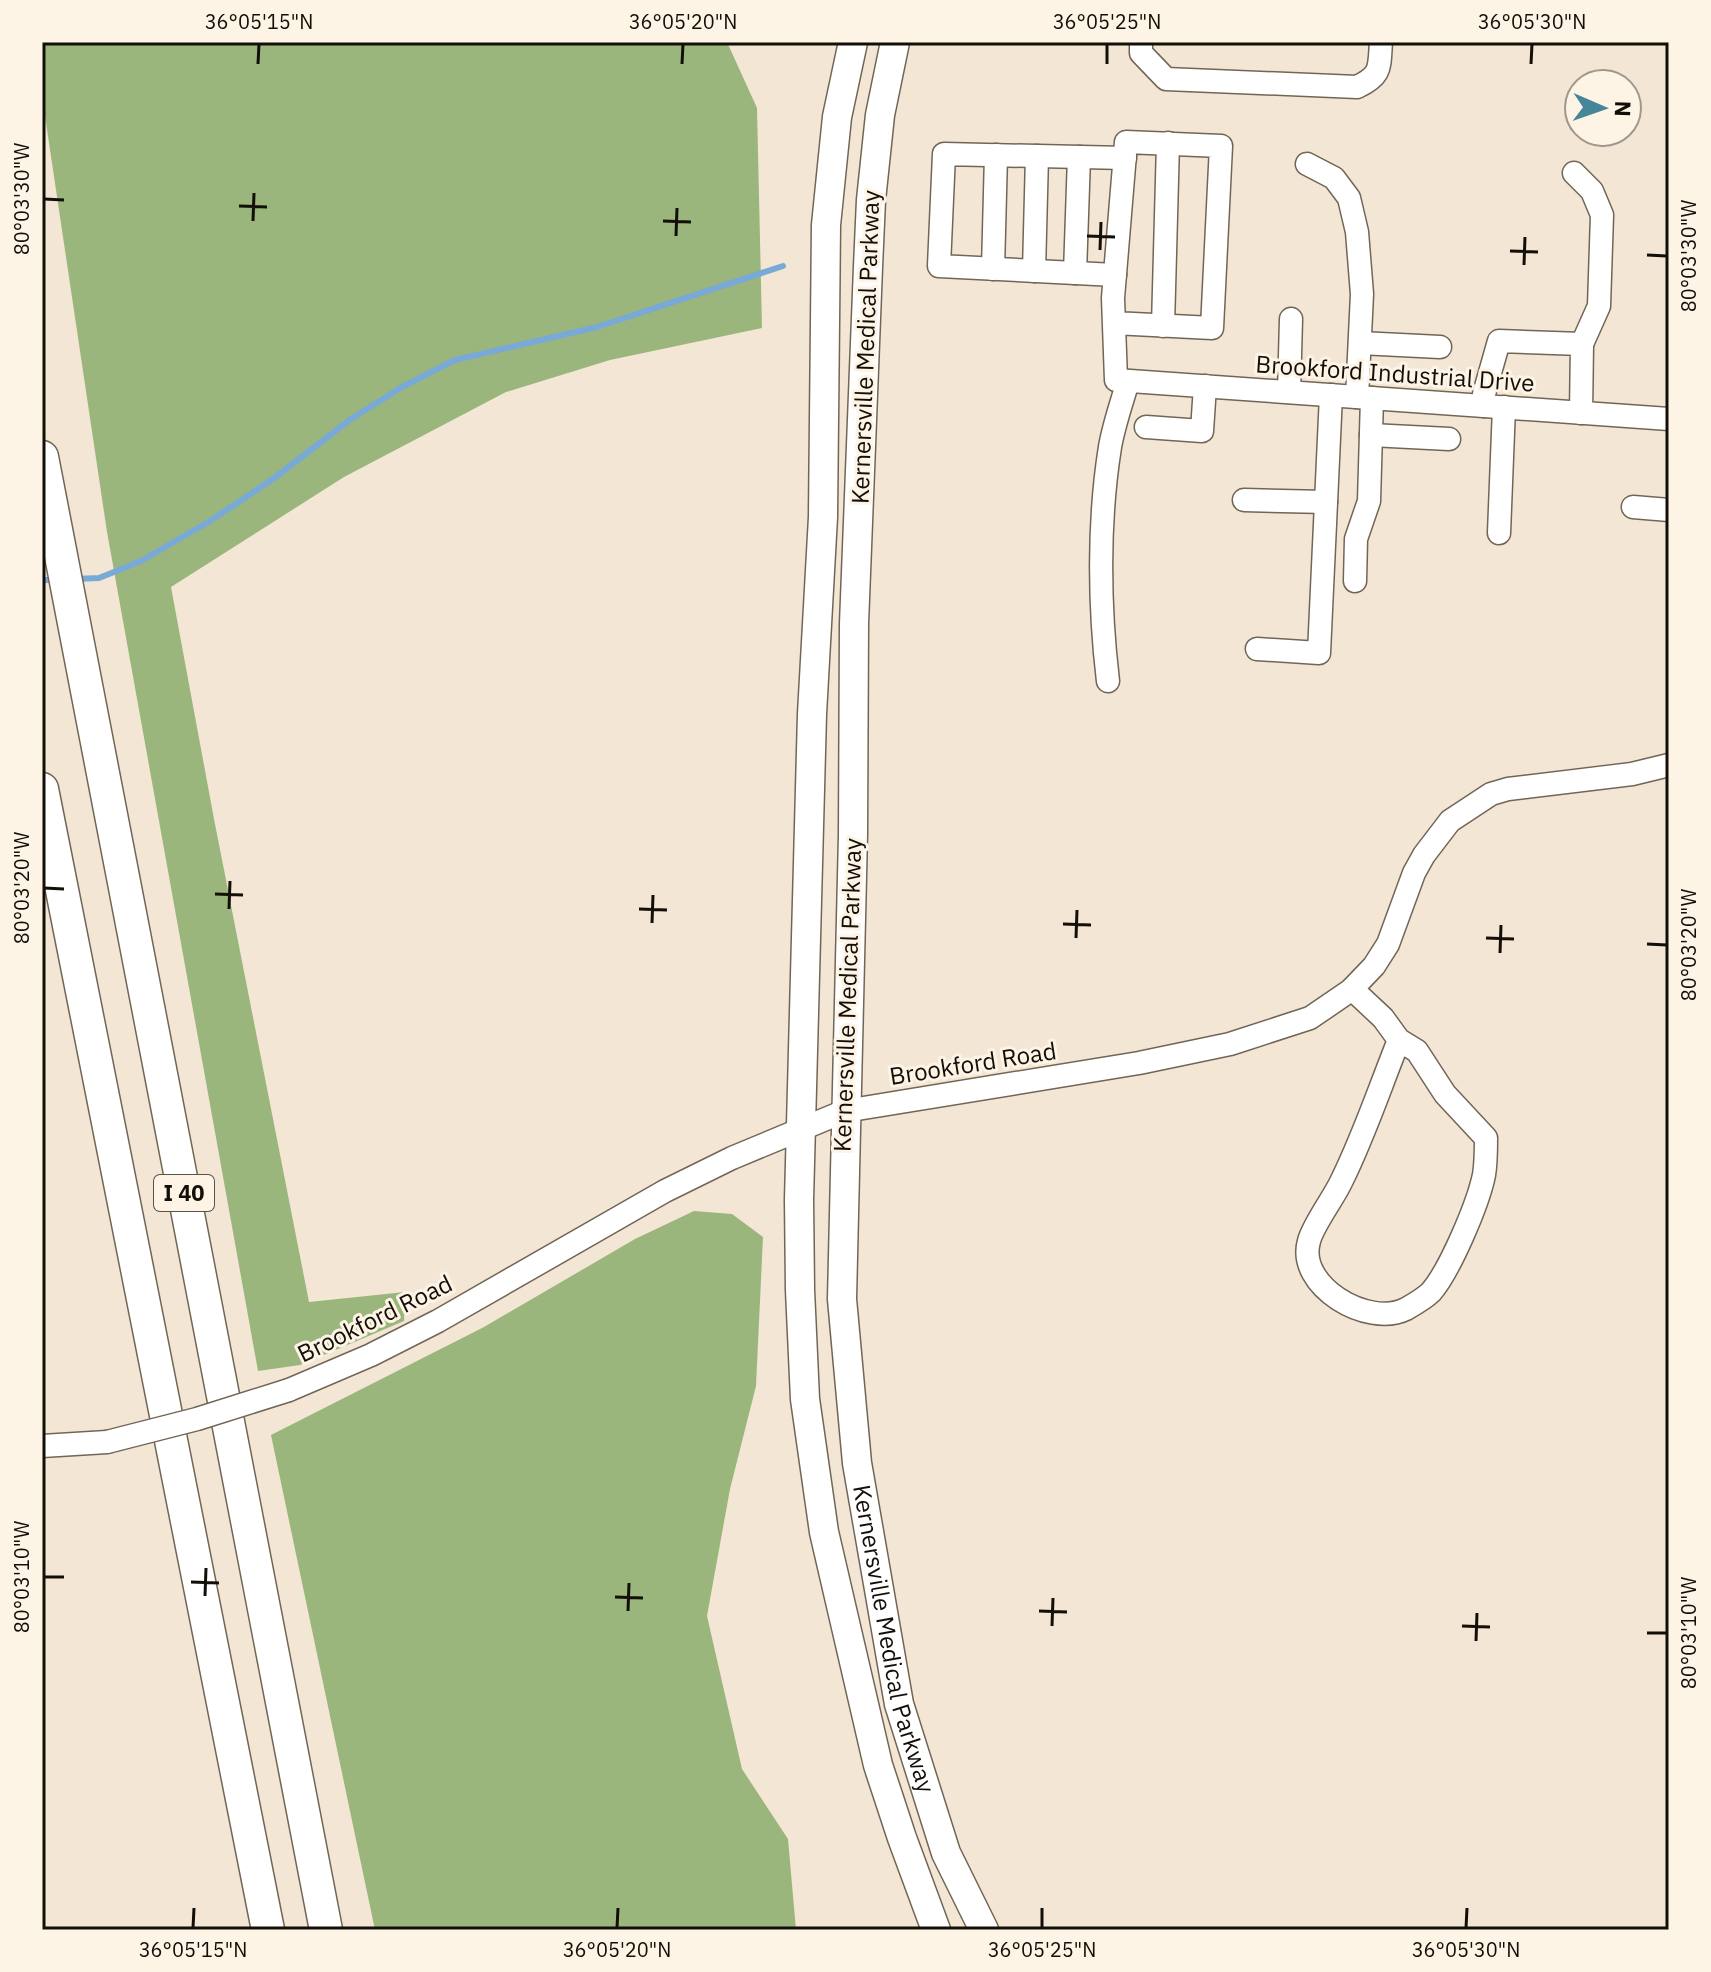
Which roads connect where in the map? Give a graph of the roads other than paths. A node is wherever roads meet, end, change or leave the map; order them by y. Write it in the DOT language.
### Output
graph roads {
  1 [pos="853,42"];
  2 [pos="895,42"];
  3 [pos="1141,42"];
  4 [pos="1381,42"];
  5 [pos="1168,143"];
  6 [pos="996,155"];
  7 [pos="1037,156"];
  8 [pos="1079,157"];
  9 [pos="1125,158"];
  10 [pos="1307,164"];
  11 [pos="1574,173"];
  12 [pos="993,269"];
  13 [pos="1034,271"];
  14 [pos="1075,273"];
  15 [pos="1115,275"];
  16 [pos="1291,319"];
  17 [pos="1114,323"];
  18 [pos="1163,326"];
  19 [pos="1360,343"];
  20 [pos="1582,344"];
  21 [pos="1440,347"];
  22 [pos="1122,380"];
  23 [pos="1205,386"];
  24 [pos="1289,392"];
  25 [pos="1331,395"];
  26 [pos="1364,398"];
  27 [pos="1494,407"];
  28 [pos="1581,413"];
  29 [pos="1669,419"];
  30 [pos="1146,427"];
  31 [pos="1371,435"];
  32 [pos="1449,439"];
  33 [pos="42,457"];
  34 [pos="1244,500"];
  35 [pos="1326,502"];
  36 [pos="1633,507"];
  37 [pos="1669,510"];
  38 [pos="1499,533"];
  39 [pos="820,571"];
  40 [pos="857,572"];
  41 [pos="1355,581"];
  42 [pos="1257,649"];
  43 [pos="1108,681"];
  44 [pos="1669,765"];
  45 [pos="42,789"];
  46 [pos="1352,989"];
  47 [pos="1399,1040"];
  48 [pos="845,1111"];
  49 [pos="800,1130"];
  50 [pos="42,1446"];
  51 [pos="899,1704"];
  52 [pos="865,1714"];
  53 [pos="268,1930"];
  54 [pos="326,1930"];
  55 [pos="936,1930"];
  56 [pos="984,1930"];
  1 -- 39 [label="main road, Kernersville Medical Parkway"];
  2 -- 40 [label="main road, Kernersville Medical Parkway"];
  3 -- 4 [label="street"];
  5 -- 9 [label="street"];
  5 -- 18 [label="street"];
  5 -- 18 [label="street"];
  6 -- 7 [label="street"];
  6 -- 12 [label="street"];
  6 -- 12 [label="street"];
  7 -- 8 [label="street"];
  7 -- 13 [label="street"];
  8 -- 9 [label="street"];
  8 -- 14 [label="street"];
  9 -- 15 [label="street"];
  10 -- 19 [label="street"];
  11 -- 20 [label="street"];
  12 -- 13 [label="street"];
  13 -- 14 [label="street"];
  14 -- 15 [label="street"];
  15 -- 17 [label="street"];
  16 -- 24 [label="street"];
  17 -- 18 [label="street"];
  17 -- 22 [label="street"];
  19 -- 21 [label="street"];
  19 -- 26 [label="street"];
  20 -- 27 [label="street"];
  20 -- 28 [label="street"];
  22 -- 23 [label="street, Brookford Industrial Drive"];
  22 -- 43 [label="street"];
  23 -- 24 [label="street, Brookford Industrial Drive"];
  23 -- 30 [label="street"];
  24 -- 25 [label="street, Brookford Industrial Drive"];
  25 -- 26 [label="street, Brookford Industrial Drive"];
  25 -- 35 [label="street"];
  26 -- 27 [label="street, Brookford Industrial Drive"];
  26 -- 31 [label="street"];
  27 -- 28 [label="street, Brookford Industrial Drive"];
  27 -- 38 [label="street"];
  28 -- 29 [label="street, Brookford Industrial Drive"];
  31 -- 32 [label="street"];
  31 -- 41 [label="street"];
  33 -- 54 [label="highway, I 40"];
  34 -- 35 [label="street"];
  35 -- 42 [label="street"];
  36 -- 37 [label="street"];
  39 -- 40 [label="main road"];
  39 -- 49 [label="main road, Kernersville Medical Parkway"];
  40 -- 48 [label="main road, Kernersville Medical Parkway"];
  44 -- 46 [label="street, Brookford Road"];
  45 -- 53 [label="highway, I 40"];
  46 -- 47 [label="street"];
  46 -- 48 [label="street, Brookford Road"];
  47 -- 47 [label="street"];
  48 -- 49 [label="street, Brookford Road"];
  48 -- 51 [label="main road, Kernersville Medical Parkway"];
  49 -- 50 [label="street, Brookford Road, bridge"];
  49 -- 52 [label="main road, Kernersville Medical Parkway"];
  51 -- 52 [label="main road"];
  51 -- 56 [label="main road, Kernersville Medical Parkway"];
  52 -- 55 [label="main road, Kernersville Medical Parkway"];
}
